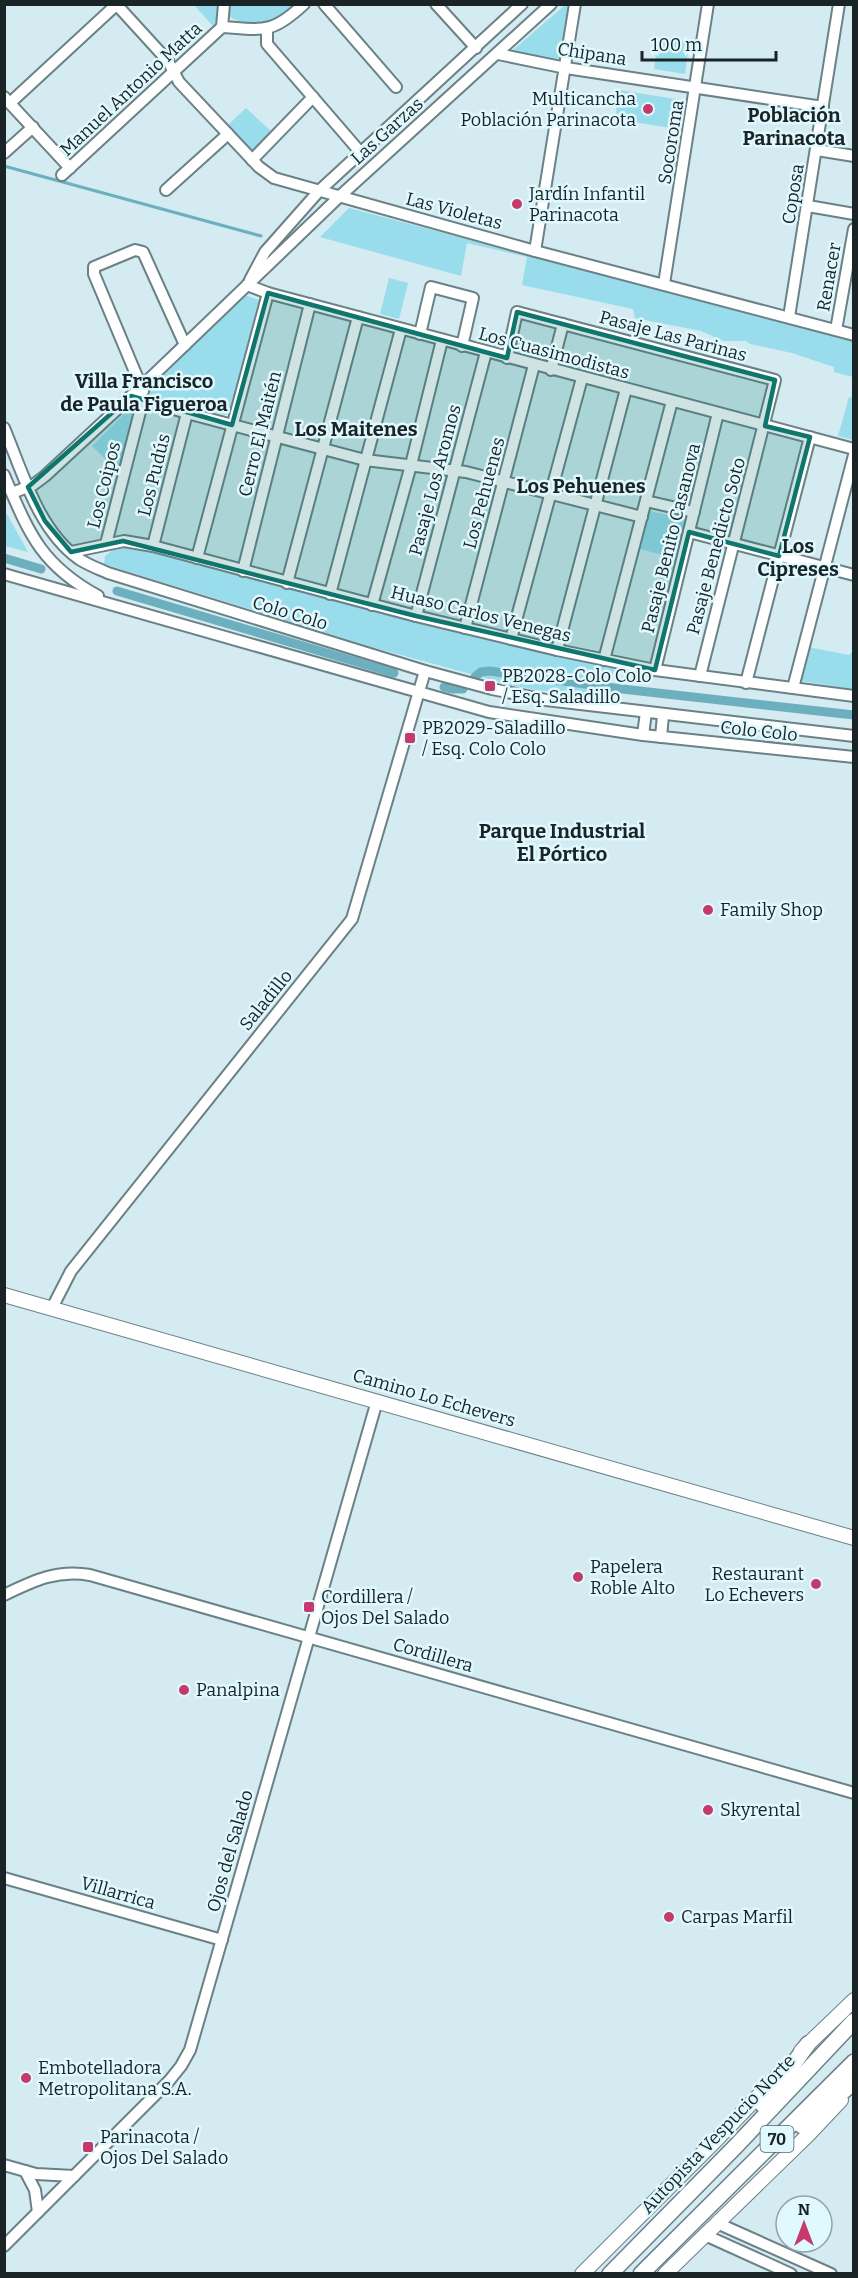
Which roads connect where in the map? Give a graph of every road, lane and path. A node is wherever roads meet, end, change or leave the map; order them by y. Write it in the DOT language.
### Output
graph roads {
  1 [pos="224,4"];
  2 [pos="304,4"];
  3 [pos="324,4"];
  4 [pos="436,4"];
  5 [pos="522,4"];
  6 [pos="551,4"];
  7 [pos="575,4"];
  8 [pos="708,4"];
  9 [pos="839,4"];
  10 [pos="116,5"];
  11 [pos="222,27"];
  12 [pos="267,29"];
  13 [pos="477,48"];
  14 [pos="498,54"];
  15 [pos="566,68"];
  16 [pos="174,72"];
  17 [pos="396,87"];
  18 [pos="697,87"];
  19 [pos="313,97"];
  20 [pos="7,100"];
  21 [pos="823,107"];
  22 [pos="33,127"];
  23 [pos="228,134"];
  24 [pos="817,150"];
  25 [pos="4,153"];
  26 [pos="361,153"];
  27 [pos="854,156"];
  28 [pos="252,160"];
  29 [pos="166,190"];
  30 [pos="319,191"];
  31 [pos="339,197"];
  32 [pos="808,206"];
  33 [pos="854,214"];
  34 [pos="854,229"];
  35 [pos="535,250"];
  36 [pos="664,284"];
  37 [pos="247,285"];
  38 [pos="268,293"];
  39 [pos="310,304"];
  40 [pos="358,317"];
  41 [pos="789,317"];
  42 [pos="563,324"];
  43 [pos="401,329"];
  44 [pos="836,330"];
  45 [pos="420,334"];
  46 [pos="854,335"];
  47 [pos="442,340"];
  48 [pos="184,345"];
  49 [pos="462,346"];
  50 [pos="486,352"];
  51 [pos="507,358"];
  52 [pos="534,365"];
  53 [pos="551,370"];
  54 [pos="582,378"];
  55 [pos="140,387"];
  56 [pos="626,389"];
  57 [pos="131,396"];
  58 [pos="148,401"];
  59 [pos="672,401"];
  60 [pos="187,413"];
  61 [pos="718,414"];
  62 [pos="232,425"];
  63 [pos="765,426"];
  64 [pos="4,428"];
  65 [pos="277,437"];
  66 [pos="810,437"];
  67 [pos="321,449"];
  68 [pos="854,449"];
  69 [pos="854,455"];
  70 [pos="365,460"];
  71 [pos="411,465"];
  72 [pos="456,470"];
  73 [pos="4,475"];
  74 [pos="505,481"];
  75 [pos="28,487"];
  76 [pos="12,493"];
  77 [pos="552,493"];
  78 [pos="646,501"];
  79 [pos="597,505"];
  80 [pos="694,512"];
  81 [pos="642,517"];
  82 [pos="689,532"];
  83 [pos="106,544"];
  84 [pos="734,544"];
  85 [pos="153,546"];
  86 [pos="71,552"];
  87 [pos="779,556"];
  88 [pos="197,558"];
  89 [pos="53,564"];
  90 [pos="824,568"];
  91 [pos="98,569"];
  92 [pos="243,571"];
  93 [pos="4,574"];
  94 [pos="854,575"];
  95 [pos="287,582"];
  96 [pos="44,585"];
  97 [pos="330,594"];
  98 [pos="114,605"];
  99 [pos="372,605"];
  100 [pos="416,616"];
  101 [pos="465,628"];
  102 [pos="512,639"];
  103 [pos="557,650"];
  104 [pos="604,660"];
  105 [pos="655,670"];
  106 [pos="425,671"];
  107 [pos="700,676"];
  108 [pos="746,683"];
  109 [pos="793,688"];
  110 [pos="418,694"];
  111 [pos="854,696"];
  112 [pos="646,712"];
  113 [pos="663,715"];
  114 [pos="643,735"];
  115 [pos="854,736"];
  116 [pos="661,737"];
  117 [pos="854,757"];
  118 [pos="4,1295"];
  119 [pos="52,1308"];
  120 [pos="377,1401"];
  121 [pos="854,1538"];
  122 [pos="4,1595"];
  123 [pos="309,1637"];
  124 [pos="854,1793"];
  125 [pos="4,1878"];
  126 [pos="222,1940"];
  127 [pos="854,2000"];
  128 [pos="854,2021"];
  129 [pos="808,2044"];
  130 [pos="854,2062"];
  131 [pos="854,2082"];
  132 [pos="854,2086"];
  133 [pos="736,2146"];
  134 [pos="4,2165"];
  135 [pos="25,2171"];
  136 [pos="74,2176"];
  137 [pos="38,2212"];
  138 [pos="700,2215"];
  139 [pos="717,2223"];
  140 [pos="705,2235"];
  141 [pos="4,2246"];
  142 [pos="817,2271"];
  143 [pos="582,2274"];
  144 [pos="610,2274"];
  145 [pos="641,2274"];
  146 [pos="665,2274"];
  147 [pos="791,2274"];
  148 [pos="831,2274"];
  1 -- 11 [label="street, Manuel Antonio Matta"];
  2 -- 12 [label="street"];
  3 -- 17 [label="street"];
  4 -- 13 [label="street"];
  5 -- 13 [label="street, Las Garzas"];
  6 -- 14 [label="street, Las Garzas"];
  7 -- 15 [label="street"];
  8 -- 18 [label="street, Socoroma"];
  9 -- 21 [label="street, Coposa"];
  10 -- 16 [label="street, Las Violetas"];
  10 -- 20 [label="street"];
  11 -- 12 [label="street, Manuel Antonio Matta"];
  11 -- 16 [label="street, Manuel Antonio Matta"];
  12 -- 19 [label="street"];
  13 -- 26 [label="street, Las Garzas"];
  14 -- 15 [label="street, Chipana"];
  14 -- 31 [label="street, Las Garzas"];
  15 -- 18 [label="street, Chipana"];
  15 -- 35 [label="street"];
  16 -- 22 [label="street, Manuel Antonio Matta"];
  16 -- 23 [label="street, Las Violetas"];
  18 -- 21 [label="street, Chipana"];
  18 -- 36 [label="street, Socoroma"];
  19 -- 26 [label="street"];
  19 -- 28 [label="street"];
  20 -- 22 [label="street"];
  21 -- 24 [label="street, Coposa"];
  22 -- 25 [label="street"];
  23 -- 28 [label="street, Las Violetas"];
  23 -- 29 [label="street"];
  24 -- 27 [label="street"];
  24 -- 32 [label="street, Coposa"];
  26 -- 30 [label="street, Las Garzas"];
  28 -- 30 [label="street, Las Violetas"];
  30 -- 31 [label="street, Las Violetas"];
  30 -- 37 [label="street, Las Garzas"];
  31 -- 35 [label="street, Las Violetas"];
  31 -- 37 [label="street, Las Garzas"];
  32 -- 33 [label="street"];
  32 -- 41 [label="street, Coposa"];
  34 -- 44 [label="street, Renacer"];
  35 -- 36 [label="street, Las Violetas"];
  36 -- 41 [label="street, Las Violetas"];
  37 -- 38 [label="street, Los Cuasimodistas"];
  37 -- 48 [label="street, Las Garzas"];
  38 -- 39 [label="street, Los Cuasimodistas"];
  38 -- 62 [label="street"];
  39 -- 40 [label="street, Los Cuasimodistas"];
  39 -- 65 [label="street, Cerro El Maitén"];
  40 -- 43 [label="street, Los Cuasimodistas"];
  40 -- 67 [label="street"];
  41 -- 44 [label="street, Las Violetas"];
  42 -- 51 [label="street, Pasaje Las Parinas"];
  42 -- 53 [label="street"];
  42 -- 63 [label="street, Pasaje Las Parinas"];
  43 -- 45 [label="street, Los Cuasimodistas"];
  43 -- 70 [label="street"];
  44 -- 46 [label="street, Las Violetas"];
  45 -- 47 [label="street, Los Cuasimodistas"];
  45 -- 49 [label="street"];
  47 -- 49 [label="street, Los Cuasimodistas"];
  47 -- 71 [label="street"];
  48 -- 55 [label="street, Las Garzas"];
  48 -- 55 [label="street"];
  49 -- 50 [label="street, Los Cuasimodistas"];
  50 -- 51 [label="street, Los Cuasimodistas"];
  50 -- 72 [label="street, Pasaje Los Aromos"];
  51 -- 52 [label="street, Los Cuasimodistas"];
  52 -- 53 [label="street, Los Cuasimodistas"];
  52 -- 74 [label="street, Los Pehuenes"];
  53 -- 54 [label="street, Los Cuasimodistas"];
  54 -- 56 [label="street, Los Cuasimodistas"];
  54 -- 77 [label="street"];
  55 -- 57 [label="street, Las Garzas"];
  55 -- 58 [label="street"];
  56 -- 59 [label="street, Los Cuasimodistas"];
  56 -- 79 [label="street"];
  57 -- 58 [label="street"];
  57 -- 75 [label="street, Las Garzas"];
  58 -- 60 [label="street"];
  58 -- 83 [label="street, Los Coipos"];
  59 -- 61 [label="street, Los Cuasimodistas"];
  59 -- 78 [label="street"];
  60 -- 62 [label="street"];
  60 -- 85 [label="street, Los Pudús"];
  61 -- 63 [label="street, Los Cuasimodistas"];
  61 -- 80 [label="street, Pasaje Benito Casanova"];
  62 -- 65 [label="street"];
  62 -- 88 [label="street"];
  63 -- 66 [label="street, Los Cuasimodistas"];
  63 -- 84 [label="street, Pasaje Benedicto Soto"];
  64 -- 75 [label="street, Colo Colo"];
  65 -- 67 [label="street"];
  65 -- 92 [label="street, Cerro El Maitén"];
  66 -- 68 [label="street, Los Cuasimodistas"];
  66 -- 87 [label="street"];
  67 -- 70 [label="street"];
  67 -- 95 [label="street"];
  69 -- 90 [label="street"];
  70 -- 71 [label="street"];
  70 -- 97 [label="street"];
  71 -- 72 [label="street"];
  71 -- 99 [label="street"];
  72 -- 74 [label="street"];
  72 -- 100 [label="street, Pasaje Los Aromos"];
  73 -- 76 [label="street, Colo Colo"];
  74 -- 77 [label="street"];
  74 -- 101 [label="street, Los Pehuenes"];
  75 -- 76 [label="street, Las Garzas"];
  75 -- 86 [label="street, Colo Colo"];
  76 -- 89 [label="street, Colo Colo"];
  77 -- 79 [label="street"];
  77 -- 102 [label="street"];
  78 -- 80 [label="street"];
  78 -- 81 [label="street"];
  79 -- 81 [label="street"];
  79 -- 103 [label="street"];
  80 -- 82 [label="street, Pasaje Benito Casanova"];
  81 -- 104 [label="street"];
  82 -- 84 [label="street"];
  82 -- 105 [label="street, Pasaje Benito Casanova"];
  83 -- 85 [label="street, Huaso Carlos Venegas"];
  83 -- 86 [label="street, Huaso Carlos Venegas"];
  83 -- 91 [label="street"];
  84 -- 87 [label="street"];
  84 -- 107 [label="street, Pasaje Benedicto Soto"];
  85 -- 88 [label="street, Huaso Carlos Venegas"];
  86 -- 91 [label="street, Colo Colo"];
  87 -- 90 [label="street"];
  87 -- 108 [label="street"];
  88 -- 92 [label="street, Huaso Carlos Venegas"];
  89 -- 96 [label="street"];
  89 -- 98 [label="street, Colo Colo"];
  90 -- 94 [label="street"];
  90 -- 109 [label="street"];
  91 -- 106 [label="street, Colo Colo"];
  92 -- 95 [label="street, Huaso Carlos Venegas"];
  93 -- 96 [label="street, Colo Colo"];
  95 -- 97 [label="street, Huaso Carlos Venegas"];
  96 -- 98 [label="street, Colo Colo"];
  97 -- 99 [label="street, Huaso Carlos Venegas"];
  98 -- 110 [label="street, Colo Colo"];
  99 -- 100 [label="street, Huaso Carlos Venegas"];
  100 -- 101 [label="street, Huaso Carlos Venegas"];
  101 -- 102 [label="street, Huaso Carlos Venegas"];
  102 -- 103 [label="street, Huaso Carlos Venegas"];
  103 -- 104 [label="street, Huaso Carlos Venegas"];
  104 -- 105 [label="street, Huaso Carlos Venegas"];
  105 -- 107 [label="street, Huaso Carlos Venegas"];
  106 -- 110 [label="street, Saladillo"];
  106 -- 112 [label="street, Colo Colo"];
  107 -- 108 [label="street, Huaso Carlos Venegas"];
  108 -- 109 [label="street, Huaso Carlos Venegas"];
  109 -- 111 [label="street, Huaso Carlos Venegas"];
  110 -- 114 [label="street, Colo Colo"];
  110 -- 119 [label="street, Saladillo"];
  112 -- 113 [label="street, Colo Colo"];
  112 -- 114 [label="street"];
  113 -- 115 [label="street, Colo Colo"];
  113 -- 116 [label="street"];
  114 -- 116 [label="street, Colo Colo"];
  116 -- 117 [label="street, Colo Colo"];
  118 -- 119 [label="main road, Camino Lo Echevers"];
  119 -- 120 [label="main road, Camino Lo Echevers"];
  120 -- 121 [label="main road, Camino Lo Echevers"];
  120 -- 123 [label="street, Ojos del Salado"];
  122 -- 123 [label="street, Cordillera"];
  123 -- 124 [label="street, Cordillera"];
  123 -- 126 [label="street, Ojos del Salado"];
  125 -- 126 [label="street, Villarrica"];
  126 -- 136 [label="street, Ojos del Salado"];
  127 -- 129 [label="main road"];
  128 -- 133 [label="highway, Autopista Vespucio Norte / 70"];
  129 -- 133 [label="highway"];
  129 -- 143 [label="main road"];
  130 -- 138 [label="highway, 70"];
  131 -- 138 [label="highway"];
  132 -- 139 [label="main road"];
  133 -- 144 [label="highway, Autopista Vespucio Norte / 70"];
  134 -- 135 [label="street"];
  135 -- 136 [label="street"];
  135 -- 137 [label="street"];
  136 -- 137 [label="street, Ojos del Salado"];
  137 -- 141 [label="street, Ojos del Salado"];
  138 -- 145 [label="highway, 70"];
  139 -- 140 [label="main road"];
  139 -- 142 [label="street"];
  140 -- 146 [label="main road"];
  140 -- 147 [label="street"];
  142 -- 148 [label="street"];
}
